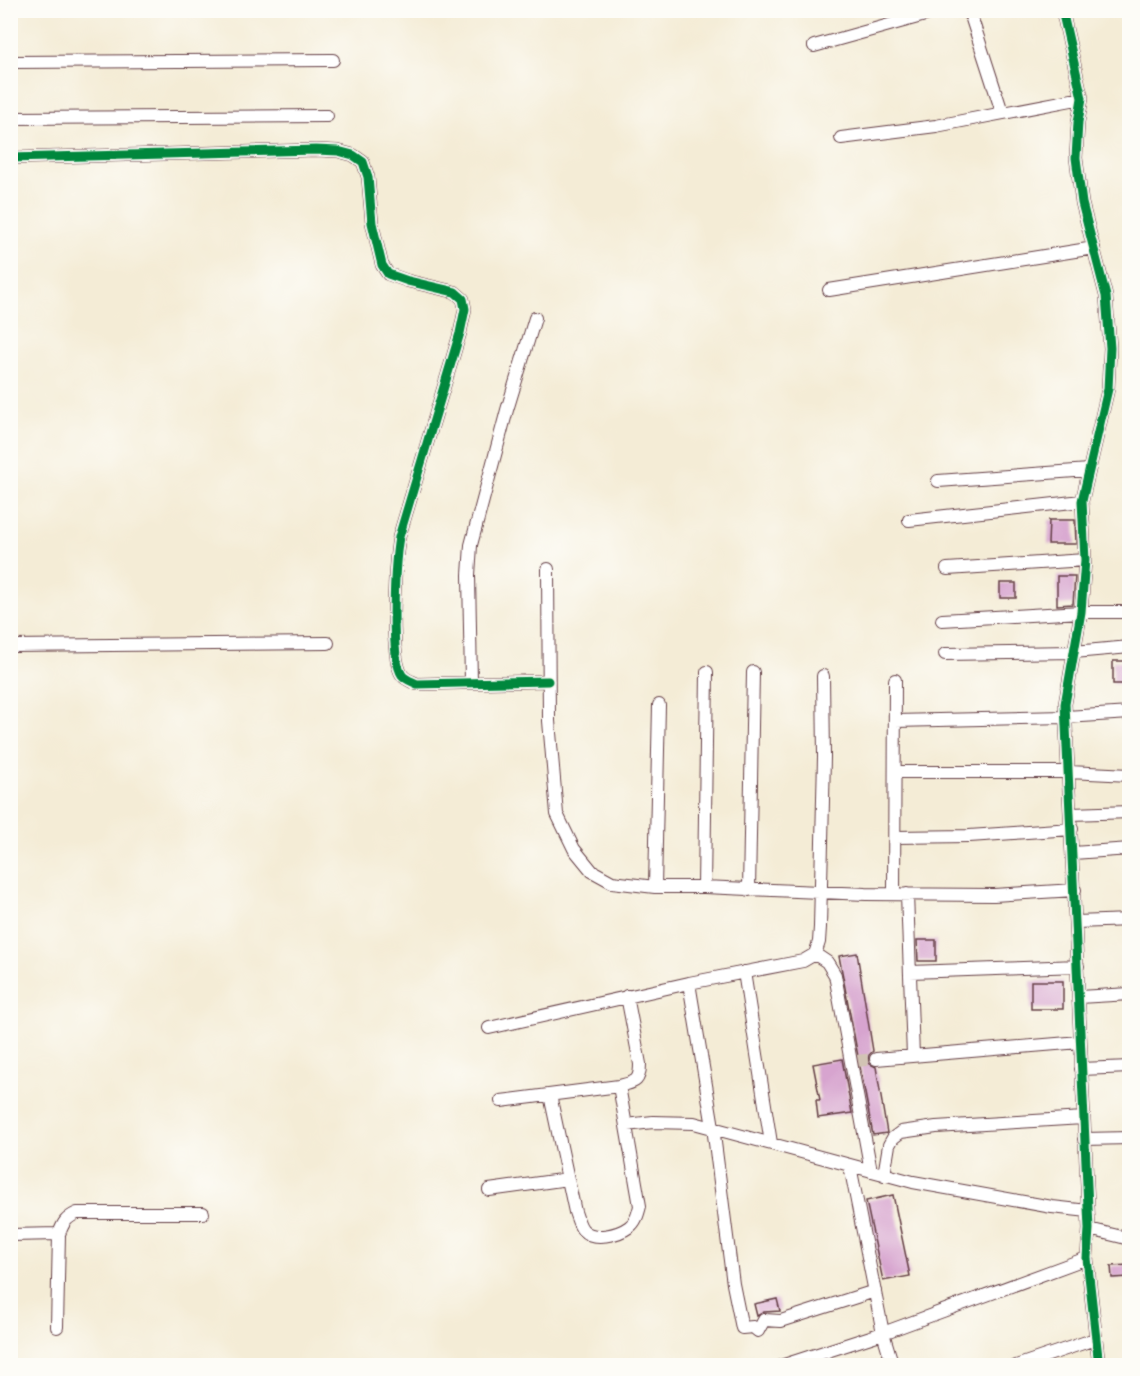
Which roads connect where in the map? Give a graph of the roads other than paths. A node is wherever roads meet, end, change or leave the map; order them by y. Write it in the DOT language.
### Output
graph roads {
  1 [pos="943,10"];
  2 [pos="967,10"];
  3 [pos="1062,10"];
  4 [pos="814,46"];
  5 [pos="333,60"];
  6 [pos="10,62"];
  7 [pos="1082,98"];
  8 [pos="1002,112"];
  9 [pos="327,116"];
  10 [pos="10,118"];
  11 [pos="841,138"];
  12 [pos="10,159"];
  13 [pos="1094,249"];
  14 [pos="829,290"];
  15 [pos="535,318"];
  16 [pos="1089,470"];
  17 [pos="938,481"];
  18 [pos="1083,501"];
  19 [pos="909,520"];
  20 [pos="1085,561"];
  21 [pos="548,569"];
  22 [pos="947,569"];
  23 [pos="1081,612"];
  24 [pos="1130,612"];
  25 [pos="942,620"];
  26 [pos="328,643"];
  27 [pos="10,646"];
  28 [pos="1130,647"];
  29 [pos="1074,652"];
  30 [pos="945,654"];
  31 [pos="707,672"];
  32 [pos="753,672"];
  33 [pos="823,676"];
  34 [pos="895,680"];
  35 [pos="548,681"];
  36 [pos="471,682"];
  37 [pos="659,705"];
  38 [pos="1130,713"];
  39 [pos="1066,717"];
  40 [pos="895,720"];
  41 [pos="895,772"];
  42 [pos="1068,772"];
  43 [pos="1130,775"];
  44 [pos="1130,812"];
  45 [pos="1071,814"];
  46 [pos="1072,829"];
  47 [pos="895,837"];
  48 [pos="1130,849"];
  49 [pos="1073,853"];
  50 [pos="704,886"];
  51 [pos="655,887"];
  52 [pos="749,890"];
  53 [pos="819,890"];
  54 [pos="1075,890"];
  55 [pos="901,894"];
  56 [pos="1130,920"];
  57 [pos="1076,922"];
  58 [pos="815,954"];
  59 [pos="1078,966"];
  60 [pos="744,972"];
  61 [pos="910,972"];
  62 [pos="689,983"];
  63 [pos="1130,994"];
  64 [pos="627,996"];
  65 [pos="1079,997"];
  66 [pos="489,1028"];
  67 [pos="1080,1042"];
  68 [pos="913,1056"];
  69 [pos="876,1059"];
  70 [pos="1130,1067"];
  71 [pos="1081,1069"];
  72 [pos="619,1086"];
  73 [pos="550,1095"];
  74 [pos="501,1101"];
  75 [pos="1083,1118"];
  76 [pos="626,1125"];
  77 [pos="713,1127"];
  78 [pos="1130,1138"];
  79 [pos="1084,1139"];
  80 [pos="771,1143"];
  81 [pos="850,1166"];
  82 [pos="871,1171"];
  83 [pos="884,1175"];
  84 [pos="568,1179"];
  85 [pos="489,1190"];
  86 [pos="1088,1211"];
  87 [pos="203,1213"];
  88 [pos="1089,1229"];
  89 [pos="59,1234"];
  90 [pos="10,1235"];
  91 [pos="1130,1239"];
  92 [pos="1087,1258"];
  93 [pos="875,1291"];
  94 [pos="57,1327"];
  95 [pos="883,1333"];
  96 [pos="1095,1339"];
  97 [pos="781,1365"];
  98 [pos="893,1365"];
  99 [pos="1016,1365"];
  100 [pos="1099,1365"];
  1 -- 4 [label="street"];
  2 -- 8 [label="street"];
  3 -- 7 [label="street"];
  5 -- 6 [label="street"];
  7 -- 8 [label="street"];
  7 -- 13 [label="street"];
  8 -- 11 [label="street"];
  9 -- 10 [label="street"];
  12 -- 36 [label="street"];
  13 -- 14 [label="street"];
  13 -- 16 [label="street"];
  15 -- 36 [label="street"];
  16 -- 17 [label="street"];
  16 -- 18 [label="street"];
  18 -- 19 [label="street"];
  18 -- 20 [label="street"];
  20 -- 22 [label="street"];
  20 -- 23 [label="street"];
  21 -- 35 [label="street"];
  23 -- 24 [label="street"];
  23 -- 25 [label="street"];
  23 -- 29 [label="street"];
  26 -- 27 [label="street"];
  28 -- 29 [label="street"];
  29 -- 30 [label="street"];
  29 -- 39 [label="street"];
  31 -- 50 [label="street"];
  32 -- 52 [label="street"];
  33 -- 53 [label="street"];
  34 -- 40 [label="street"];
  35 -- 36 [label="street"];
  35 -- 51 [label="street"];
  37 -- 51 [label="street"];
  38 -- 39 [label="street"];
  39 -- 40 [label="street"];
  39 -- 42 [label="street"];
  40 -- 41 [label="street"];
  41 -- 42 [label="street"];
  41 -- 47 [label="street"];
  42 -- 43 [label="street"];
  42 -- 45 [label="street"];
  44 -- 45 [label="street"];
  45 -- 46 [label="street"];
  46 -- 47 [label="street"];
  46 -- 49 [label="street"];
  47 -- 55 [label="street"];
  48 -- 49 [label="street"];
  49 -- 54 [label="street"];
  50 -- 51 [label="street"];
  50 -- 52 [label="street"];
  52 -- 53 [label="street"];
  53 -- 55 [label="street"];
  53 -- 58 [label="street"];
  54 -- 55 [label="street"];
  54 -- 57 [label="street"];
  55 -- 61 [label="street"];
  56 -- 57 [label="street"];
  57 -- 59 [label="street"];
  58 -- 60 [label="street"];
  58 -- 82 [label="street"];
  59 -- 61 [label="street"];
  59 -- 65 [label="street"];
  60 -- 62 [label="street"];
  60 -- 80 [label="street"];
  61 -- 68 [label="street"];
  62 -- 64 [label="street"];
  62 -- 77 [label="street"];
  63 -- 65 [label="street"];
  64 -- 66 [label="street"];
  64 -- 72 [label="street"];
  65 -- 67 [label="street"];
  67 -- 68 [label="street"];
  67 -- 71 [label="street"];
  68 -- 69 [label="street"];
  70 -- 71 [label="street"];
  71 -- 75 [label="street"];
  72 -- 73 [label="street"];
  72 -- 76 [label="street"];
  73 -- 74 [label="street"];
  73 -- 84 [label="street"];
  75 -- 79 [label="street"];
  75 -- 83 [label="street"];
  76 -- 77 [label="street"];
  76 -- 84 [label="street"];
  77 -- 80 [label="street"];
  77 -- 93 [label="street"];
  78 -- 79 [label="street"];
  79 -- 86 [label="street"];
  80 -- 81 [label="street"];
  81 -- 82 [label="street"];
  81 -- 93 [label="street"];
  82 -- 83 [label="street"];
  83 -- 86 [label="street"];
  84 -- 85 [label="street"];
  86 -- 88 [label="street"];
  87 -- 89 [label="street"];
  88 -- 91 [label="street"];
  88 -- 92 [label="street"];
  89 -- 90 [label="street"];
  89 -- 94 [label="street"];
  92 -- 95 [label="street"];
  92 -- 96 [label="street"];
  93 -- 95 [label="street"];
  95 -- 97 [label="street"];
  95 -- 98 [label="street"];
  96 -- 99 [label="street"];
  96 -- 100 [label="street"];
}
